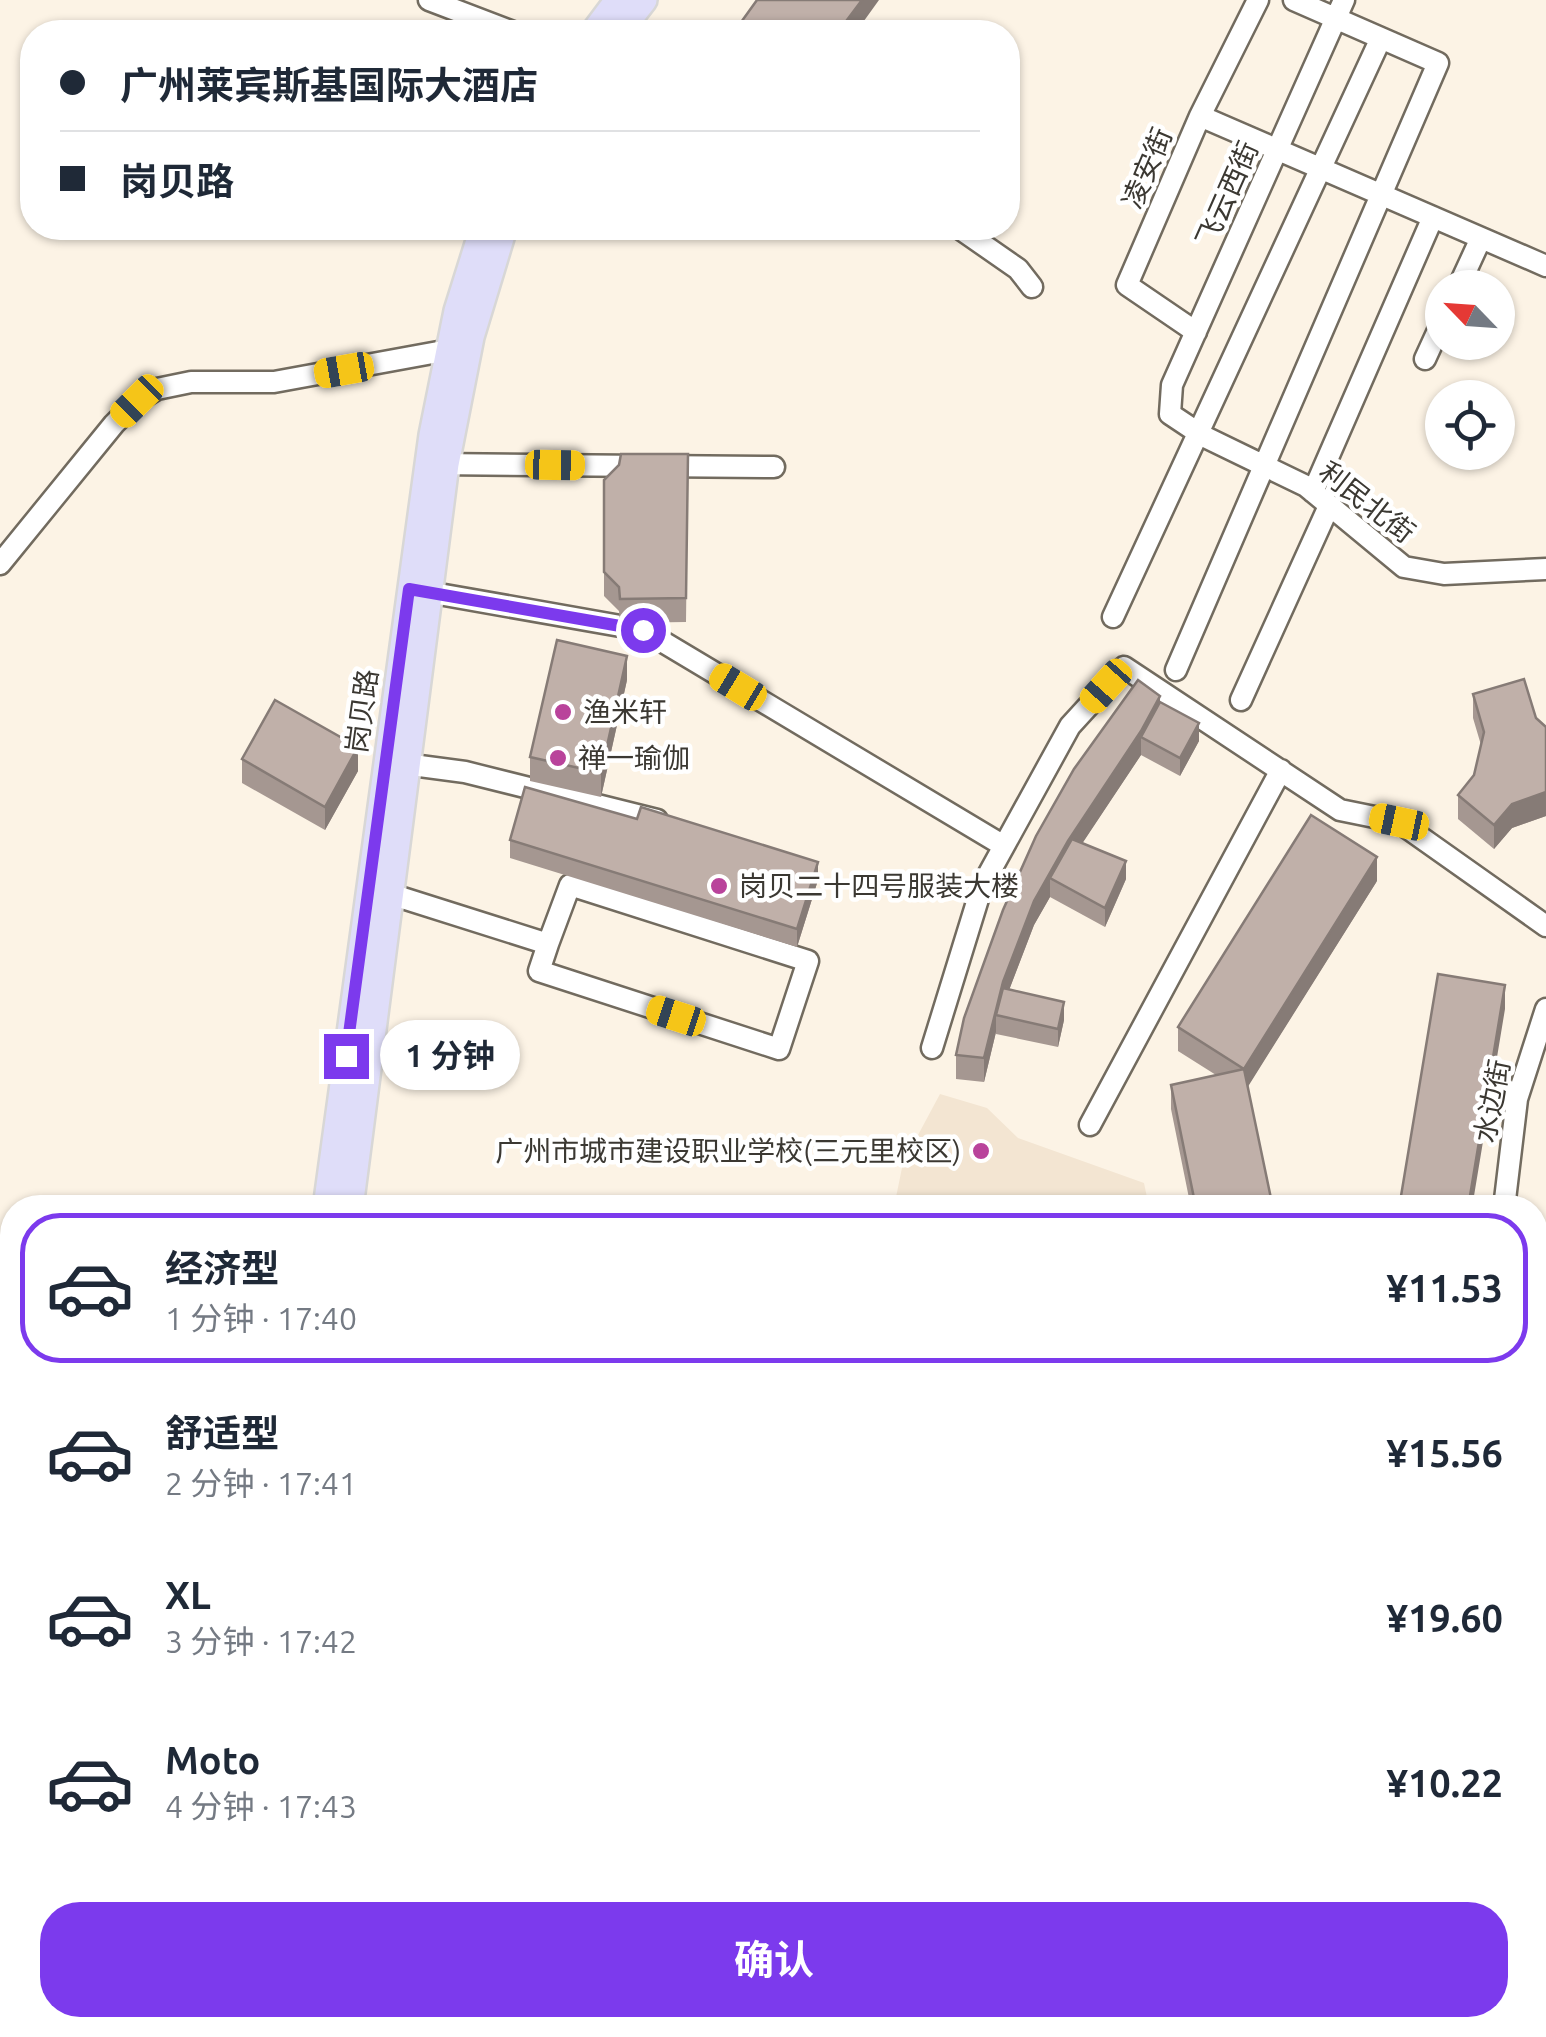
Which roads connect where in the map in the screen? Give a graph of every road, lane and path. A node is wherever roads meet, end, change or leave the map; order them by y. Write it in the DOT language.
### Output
graph roads {
  1 [pos="429,0"];
  2 [pos="644,0"];
  3 [pos="1294,0"];
  4 [pos="1253,1"];
  5 [pos="1340,9"];
  6 [pos="482,20"];
  7 [pos="628,20"];
  8 [pos="1381,38"];
  9 [pos="1200,116"];
  10 [pos="1278,149"];
  11 [pos="1321,168"];
  12 [pos="1381,194"];
  13 [pos="1433,217"];
  14 [pos="1481,238"];
  15 [pos="481,240"];
  16 [pos="499,240"];
  17 [pos="977,240"];
  18 [pos="1546,266"];
  19 [pos="1466,270"];
  20 [pos="1032,287"];
  21 [pos="1196,332"];
  22 [pos="458,349"];
  23 [pos="1170,414"];
  24 [pos="1198,433"];
  25 [pos="437,464"];
  26 [pos="1264,466"];
  27 [pos="774,467"];
  28 [pos="1321,499"];
  29 [pos="0,564"];
  30 [pos="1546,568"];
  31 [pos="419,591"];
  32 [pos="1113,617"];
  33 [pos="1176,670"];
  34 [pos="1242,700"];
  35 [pos="395,763"];
  36 [pos="1281,770"];
  37 [pos="658,820"];
  38 [pos="1004,846"];
  39 [pos="390,894"];
  40 [pos="1546,926"];
  41 [pos="548,944"];
  42 [pos="1546,1009"];
  43 [pos="932,1048"];
  44 [pos="1090,1125"];
  45 [pos="328,1195"];
  46 [pos="352,1195"];
  47 [pos="1506,1195"];
  1 -- 6 [label="street"];
  2 -- 7 [label="main road"];
  3 -- 5 [label="street"];
  4 -- 9 [label="street, 凌安街"];
  5 -- 8 [label="street"];
  5 -- 10 [label="street, 飞云西街"];
  8 -- 11 [label="street"];
  8 -- 12 [label="street"];
  9 -- 10 [label="street"];
  9 -- 21 [label="street, 凌安街"];
  10 -- 11 [label="street"];
  10 -- 21 [label="street, 飞云西街"];
  11 -- 12 [label="street"];
  11 -- 24 [label="street"];
  12 -- 13 [label="street"];
  12 -- 26 [label="street"];
  13 -- 14 [label="street"];
  13 -- 28 [label="street"];
  14 -- 18 [label="street"];
  14 -- 19 [label="street"];
  15 -- 22 [label="main road, 岗贝路"];
  16 -- 22 [label="main road, 岗贝路"];
  17 -- 20 [label="street"];
  21 -- 23 [label="street, 飞云西街"];
  22 -- 25 [label="main road, 岗贝路"];
  22 -- 29 [label="street"];
  23 -- 24 [label="street, 利民北街"];
  24 -- 26 [label="street, 利民北街"];
  24 -- 32 [label="street"];
  25 -- 27 [label="street"];
  25 -- 31 [label="main road, 岗贝路"];
  26 -- 28 [label="street, 利民北街"];
  26 -- 33 [label="street"];
  28 -- 30 [label="street, 利民北街"];
  28 -- 34 [label="street"];
  31 -- 35 [label="main road, 岗贝路"];
  31 -- 38 [label="street"];
  35 -- 37 [label="street"];
  35 -- 39 [label="main road, 岗贝路"];
  35 -- 45 [label="main road, 岗贝路"];
  36 -- 38 [label="street"];
  36 -- 40 [label="street"];
  36 -- 44 [label="street"];
  38 -- 43 [label="street"];
  39 -- 41 [label="street"];
  39 -- 46 [label="main road, 岗贝路"];
  41 -- 41 [label="street"];
  42 -- 47 [label="street, 水边街"];
}
